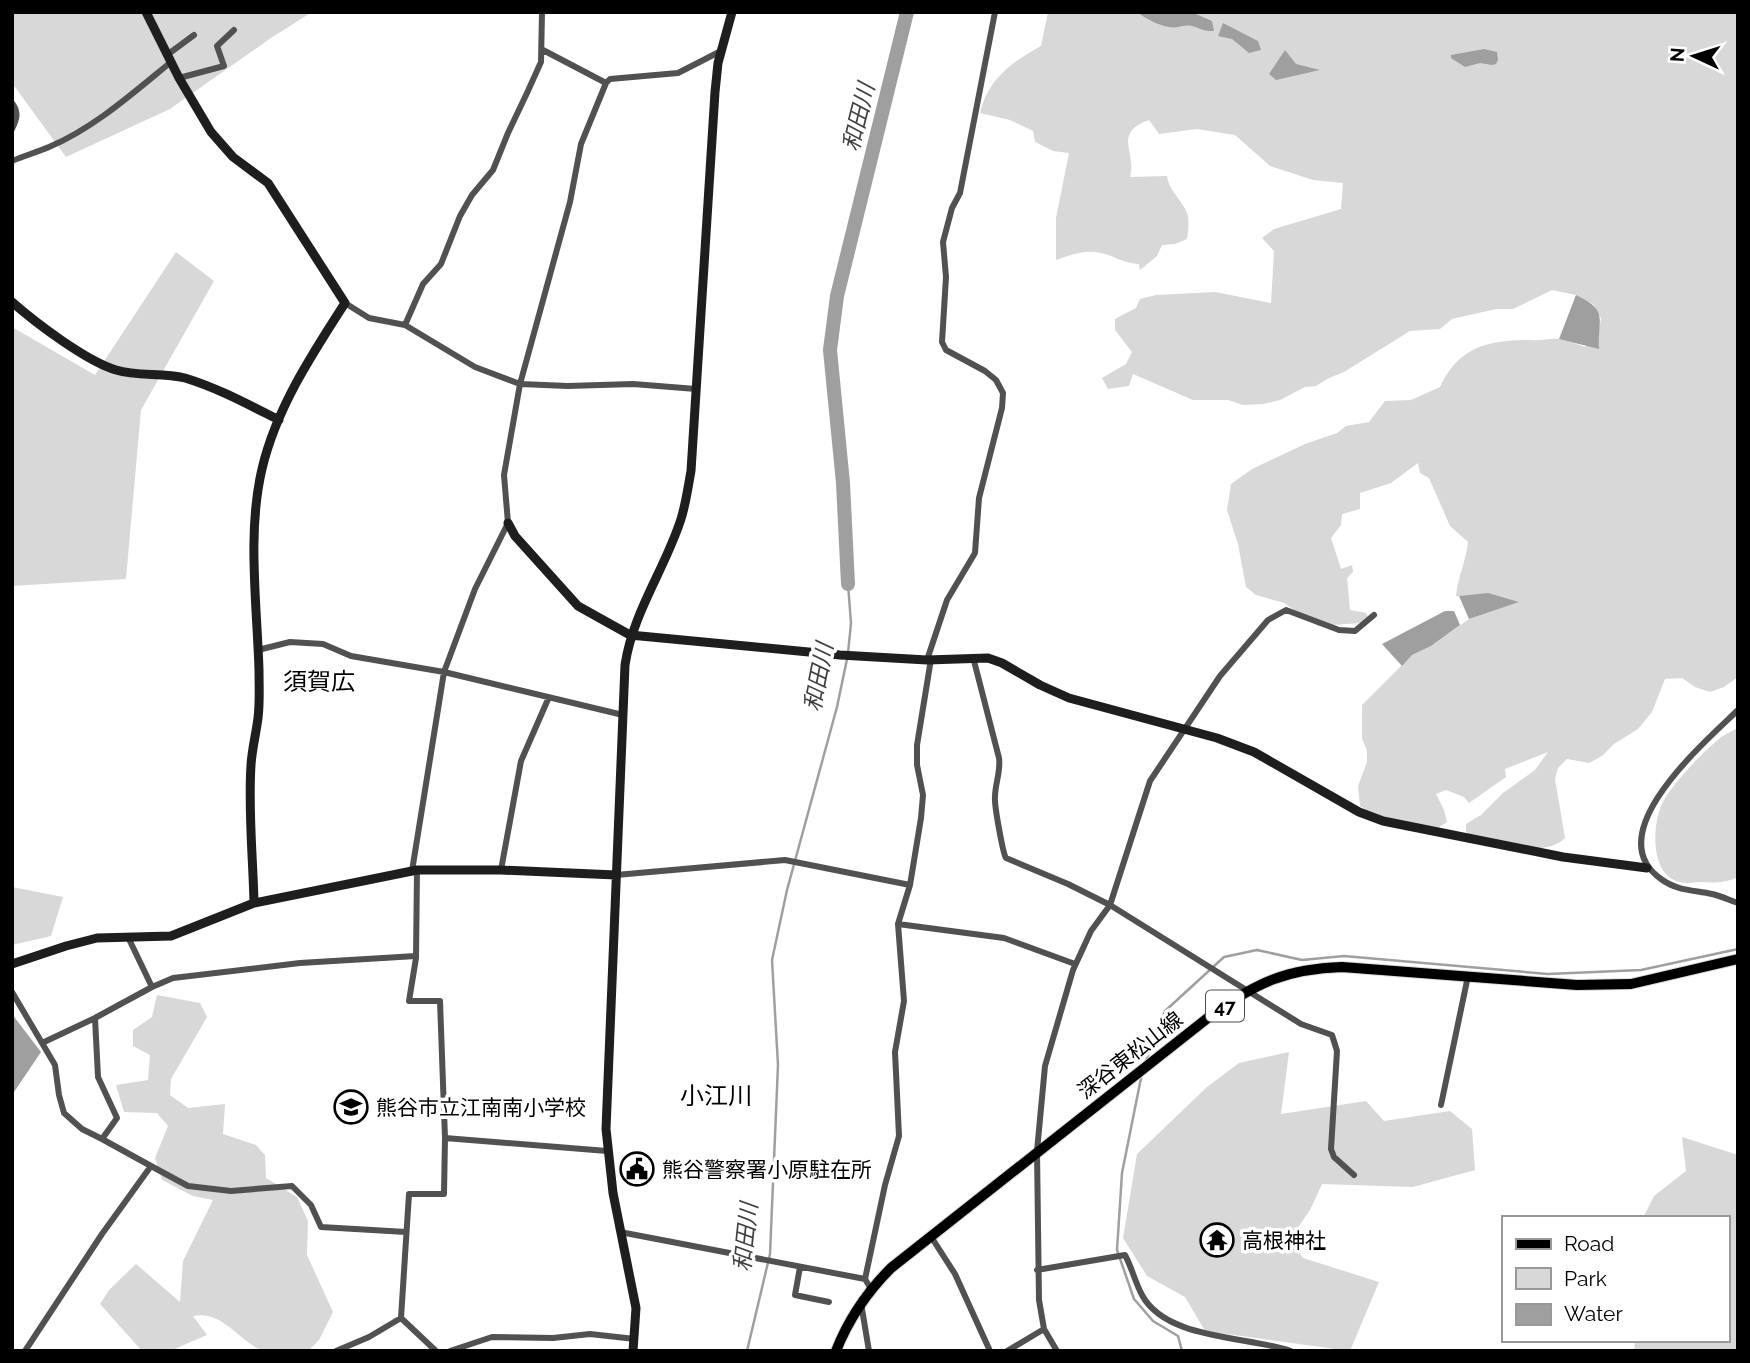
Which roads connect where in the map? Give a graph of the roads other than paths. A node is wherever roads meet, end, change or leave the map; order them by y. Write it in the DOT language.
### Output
graph roads {
  1 [pos="146,12"];
  2 [pos="542,12"];
  3 [pos="732,12"];
  4 [pos="995,12"];
  5 [pos="234,30"];
  6 [pos="194,35"];
  7 [pos="542,50"];
  8 [pos="721,50"];
  9 [pos="169,59"];
  10 [pos="179,78"];
  11 [pos="606,83"];
  12 [pos="12,103"];
  13 [pos="12,129"];
  14 [pos="12,161"];
  15 [pos="12,302"];
  16 [pos="345,303"];
  17 [pos="405,325"];
  18 [pos="520,384"];
  19 [pos="696,389"];
  20 [pos="279,420"];
  21 [pos="508,523"];
  22 [pos="1374,615"];
  23 [pos="630,635"];
  24 [pos="258,650"];
  25 [pos="973,657"];
  26 [pos="929,659"];
  27 [pos="444,672"];
  28 [pos="549,697"];
  29 [pos="1738,709"];
  30 [pos="623,715"];
  31 [pos="1183,729"];
  32 [pos="1647,868"];
  33 [pos="501,870"];
  34 [pos="415,871"];
  35 [pos="616,875"];
  36 [pos="910,886"];
  37 [pos="254,903"];
  38 [pos="1738,903"];
  39 [pos="1110,905"];
  40 [pos="898,924"];
  41 [pos="128,937"];
  42 [pos="416,956"];
  43 [pos="1738,959"];
  44 [pos="12,964"];
  45 [pos="1075,964"];
  46 [pos="1468,976"];
  47 [pos="152,987"];
  48 [pos="1246,990"];
  49 [pos="12,992"];
  50 [pos="95,1018"];
  51 [pos="42,1043"];
  52 [pos="1441,1105"];
  53 [pos="445,1138"];
  54 [pos="103,1139"];
  55 [pos="607,1151"];
  56 [pos="1037,1152"];
  57 [pos="151,1166"];
  58 [pos="1354,1175"];
  59 [pos="406,1232"];
  60 [pos="620,1232"];
  61 [pos="930,1235"];
  62 [pos="800,1267"];
  63 [pos="1037,1270"];
  64 [pos="864,1279"];
  65 [pos="870,1289"];
  66 [pos="861,1301"];
  67 [pos="829,1302"];
  68 [pos="401,1318"];
  69 [pos="1044,1329"];
  70 [pos="635,1339"];
  71 [pos="25,1351"];
  72 [pos="336,1351"];
  73 [pos="436,1351"];
  74 [pos="450,1351"];
  75 [pos="633,1351"];
  76 [pos="836,1351"];
  77 [pos="869,1351"];
  78 [pos="990,1351"];
  79 [pos="1007,1351"];
  80 [pos="1057,1351"];
  81 [pos="1291,1351"];
  1 -- 9 [label="street"];
  2 -- 7 [label="street"];
  3 -- 8 [label="street"];
  4 -- 26 [label="street"];
  5 -- 10 [label="street"];
  6 -- 9 [label="street"];
  7 -- 11 [label="street"];
  7 -- 17 [label="street"];
  8 -- 11 [label="street"];
  8 -- 19 [label="street"];
  9 -- 10 [label="street"];
  9 -- 14 [label="street"];
  10 -- 16 [label="street"];
  11 -- 18 [label="street"];
  12 -- 13 [label="street"];
  15 -- 20 [label="street"];
  16 -- 17 [label="street"];
  16 -- 20 [label="street"];
  17 -- 18 [label="street"];
  18 -- 19 [label="street"];
  18 -- 21 [label="street"];
  19 -- 23 [label="street"];
  20 -- 24 [label="street"];
  21 -- 23 [label="street"];
  21 -- 27 [label="street"];
  22 -- 31 [label="street"];
  23 -- 26 [label="street"];
  23 -- 30 [label="street"];
  24 -- 27 [label="street"];
  24 -- 37 [label="street"];
  25 -- 26 [label="street"];
  25 -- 31 [label="street"];
  25 -- 39 [label="street"];
  26 -- 36 [label="street"];
  27 -- 28 [label="street"];
  27 -- 34 [label="street"];
  28 -- 30 [label="street"];
  28 -- 33 [label="street"];
  29 -- 32 [label="street"];
  30 -- 35 [label="street"];
  31 -- 32 [label="street"];
  31 -- 39 [label="street"];
  32 -- 38 [label="street"];
  33 -- 34 [label="street"];
  33 -- 35 [label="street"];
  34 -- 37 [label="street"];
  34 -- 42 [label="street"];
  35 -- 36 [label="street"];
  35 -- 55 [label="street"];
  36 -- 40 [label="street"];
  37 -- 41 [label="street"];
  39 -- 45 [label="street"];
  39 -- 48 [label="street"];
  40 -- 45 [label="street"];
  40 -- 64 [label="street"];
  41 -- 44 [label="street"];
  41 -- 47 [label="street"];
  42 -- 47 [label="street"];
  42 -- 53 [label="street"];
  43 -- 46 [label="main road, 深谷東松山線 / 47"];
  45 -- 56 [label="street"];
  46 -- 48 [label="main road, 深谷東松山線 / 47"];
  46 -- 52 [label="street"];
  47 -- 50 [label="street"];
  48 -- 56 [label="main road, 深谷東松山線 / 47"];
  48 -- 58 [label="street"];
  49 -- 51 [label="street"];
  50 -- 51 [label="street"];
  50 -- 54 [label="street"];
  51 -- 54 [label="street"];
  53 -- 55 [label="street"];
  53 -- 59 [label="street"];
  54 -- 57 [label="street"];
  55 -- 60 [label="street"];
  56 -- 61 [label="main road, 深谷東松山線 / 47"];
  56 -- 63 [label="street"];
  57 -- 59 [label="street"];
  57 -- 71 [label="street"];
  59 -- 68 [label="street"];
  60 -- 62 [label="street"];
  60 -- 70 [label="street"];
  61 -- 65 [label="main road, 深谷東松山線 / 47"];
  61 -- 78 [label="street"];
  62 -- 64 [label="street"];
  62 -- 67 [label="street"];
  63 -- 69 [label="street"];
  63 -- 81 [label="street"];
  64 -- 65 [label="street"];
  65 -- 66 [label="main road, 深谷東松山線 / 47"];
  66 -- 76 [label="main road, 深谷東松山線 / 47"];
  66 -- 77 [label="street"];
  68 -- 72 [label="street"];
  68 -- 73 [label="street"];
  69 -- 79 [label="street"];
  69 -- 80 [label="street"];
  70 -- 74 [label="street"];
  70 -- 75 [label="street"];
}
